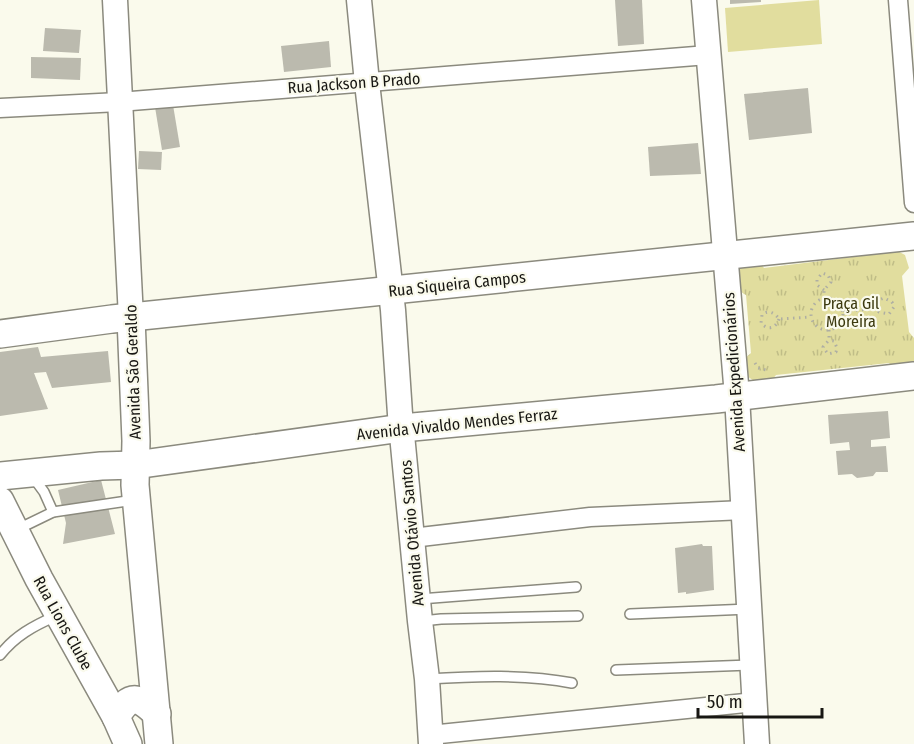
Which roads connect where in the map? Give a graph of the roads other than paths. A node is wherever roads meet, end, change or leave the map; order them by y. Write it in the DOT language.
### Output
graph roads {
  1 [pos="115,0"];
  2 [pos="359,0"];
  3 [pos="704,0"];
  4 [pos="897,0"];
  5 [pos="708,55"];
  6 [pos="367,83"];
  7 [pos="119,102"];
  8 [pos="0,108"];
  9 [pos="914,203"];
  10 [pos="914,237"];
  11 [pos="725,256"];
  12 [pos="391,291"];
  13 [pos="131,318"];
  14 [pos="0,334"];
  15 [pos="914,376"];
  16 [pos="737,396"];
  17 [pos="402,428"];
  18 [pos="135,465"];
  19 [pos="28,474"];
  20 [pos="0,476"];
  21 [pos="138,499"];
  22 [pos="0,501"];
  23 [pos="744,510"];
  24 [pos="53,512"];
  25 [pos="16,530"];
  26 [pos="412,538"];
  27 [pos="576,587"];
  28 [pos="749,609"];
  29 [pos="419,610"];
  30 [pos="58,614"];
  31 [pos="630,614"];
  32 [pos="578,616"];
  33 [pos="0,656"];
  34 [pos="752,665"];
  35 [pos="616,670"];
  36 [pos="427,679"];
  37 [pos="572,683"];
  38 [pos="754,702"];
  39 [pos="157,714"];
  40 [pos="116,717"];
  41 [pos="431,739"];
  42 [pos="128,744"];
  43 [pos="159,744"];
  44 [pos="757,744"];
  1 -- 7 [label="street, Avenida São Geraldo"];
  2 -- 6 [label="street, Avenida Otávio Santos"];
  3 -- 5 [label="street, Avenida Expedicionários"];
  4 -- 9 [label="street"];
  5 -- 6 [label="street, Rua Jackson B Prado"];
  5 -- 11 [label="street, Avenida Expedicionários"];
  6 -- 7 [label="street, Rua Jackson B Prado"];
  6 -- 12 [label="street, Avenida Otávio Santos"];
  7 -- 8 [label="street, Rua Jackson B Prado"];
  7 -- 13 [label="street, Avenida São Geraldo"];
  10 -- 11 [label="main road, Rua Siqueira Campos"];
  11 -- 12 [label="main road, Rua Siqueira Campos"];
  11 -- 16 [label="street, Avenida Expedicionários"];
  12 -- 13 [label="main road, Rua Siqueira Campos"];
  12 -- 17 [label="street, Avenida Otávio Santos"];
  13 -- 14 [label="main road, Rua Siqueira Campos"];
  13 -- 18 [label="main road, Avenida São Geraldo"];
  15 -- 16 [label="main road, Avenida Vivaldo Mendes Ferraz"];
  16 -- 17 [label="main road, Avenida Vivaldo Mendes Ferraz"];
  16 -- 23 [label="street, Avenida Expedicionários"];
  17 -- 18 [label="main road, Avenida Vivaldo Mendes Ferraz"];
  17 -- 26 [label="street, Avenida Otávio Santos"];
  18 -- 19 [label="main road, Avenida Vivaldo Mendes Ferraz"];
  18 -- 21 [label="main road, Avenida São Geraldo"];
  19 -- 20 [label="main road, Avenida Vivaldo Mendes Ferraz"];
  19 -- 24 [label="lane"];
  21 -- 24 [label="lane"];
  21 -- 39 [label="main road, Avenida São Geraldo"];
  22 -- 25 [label="main road, Rua Lions Clube"];
  23 -- 26 [label="street"];
  23 -- 28 [label="street, Avenida Expedicionários"];
  24 -- 25 [label="lane"];
  25 -- 30 [label="main road, Rua Lions Clube"];
  26 -- 29 [label="street, Avenida Otávio Santos"];
  27 -- 29 [label="lane"];
  28 -- 31 [label="lane"];
  28 -- 34 [label="street, Avenida Expedicionários"];
  29 -- 32 [label="lane"];
  29 -- 36 [label="street, Avenida Otávio Santos"];
  30 -- 33 [label="lane"];
  30 -- 40 [label="main road, Rua Lions Clube"];
  34 -- 35 [label="lane"];
  34 -- 38 [label="street, Avenida Expedicionários"];
  36 -- 37 [label="lane"];
  36 -- 41 [label="street, Avenida Otávio Santos"];
  38 -- 41 [label="street"];
  38 -- 44 [label="street, Avenida Expedicionários"];
  39 -- 40 [label="main road"];
  39 -- 43 [label="main road, Avenida São Geraldo"];
  40 -- 42 [label="main road, Rua Lions Clube"];
}
